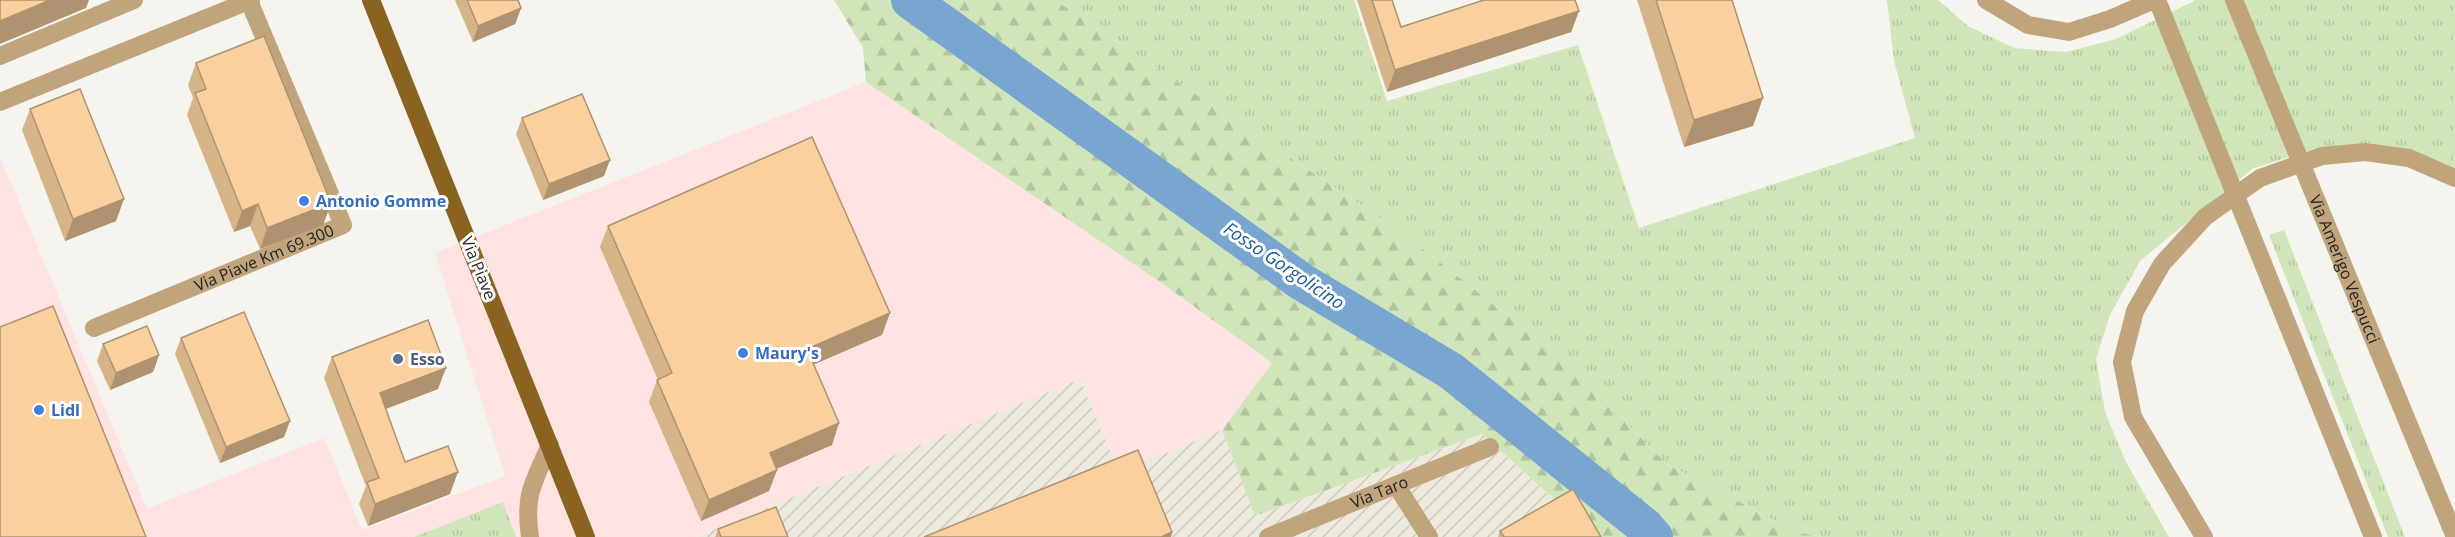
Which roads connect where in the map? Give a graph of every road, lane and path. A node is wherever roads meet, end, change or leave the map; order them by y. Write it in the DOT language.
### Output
graph roads {
  1 [pos="134,0"];
  2 [pos="371,0"];
  3 [pos="1986,0"];
  4 [pos="2155,0"];
  5 [pos="2234,0"];
  6 [pos="250,1"];
  7 [pos="0,56"];
  8 [pos="0,102"];
  9 [pos="2455,178"];
  10 [pos="94,328"];
  11 [pos="550,445"];
  12 [pos="1490,447"];
  13 [pos="1396,485"];
  14 [pos="530,537"];
  15 [pos="586,537"];
  16 [pos="1268,537"];
  17 [pos="1429,537"];
  18 [pos="2204,537"];
  19 [pos="2373,537"];
  20 [pos="2454,537"];
  1 -- 7 [label="street"];
  2 -- 11 [label="main road, Via Piave"];
  3 -- 4 [label="street"];
  4 -- 19 [label="street, bridge"];
  5 -- 20 [label="street, Via Amerigo Vespucci, bridge"];
  6 -- 8 [label="street"];
  6 -- 10 [label="street, Via Piave Km 69.300"];
  9 -- 18 [label="street"];
  11 -- 14 [label="street"];
  11 -- 15 [label="main road, Via Piave"];
  12 -- 13 [label="street, Via Taro"];
  13 -- 16 [label="street, Via Taro"];
  13 -- 17 [label="street"];
}
